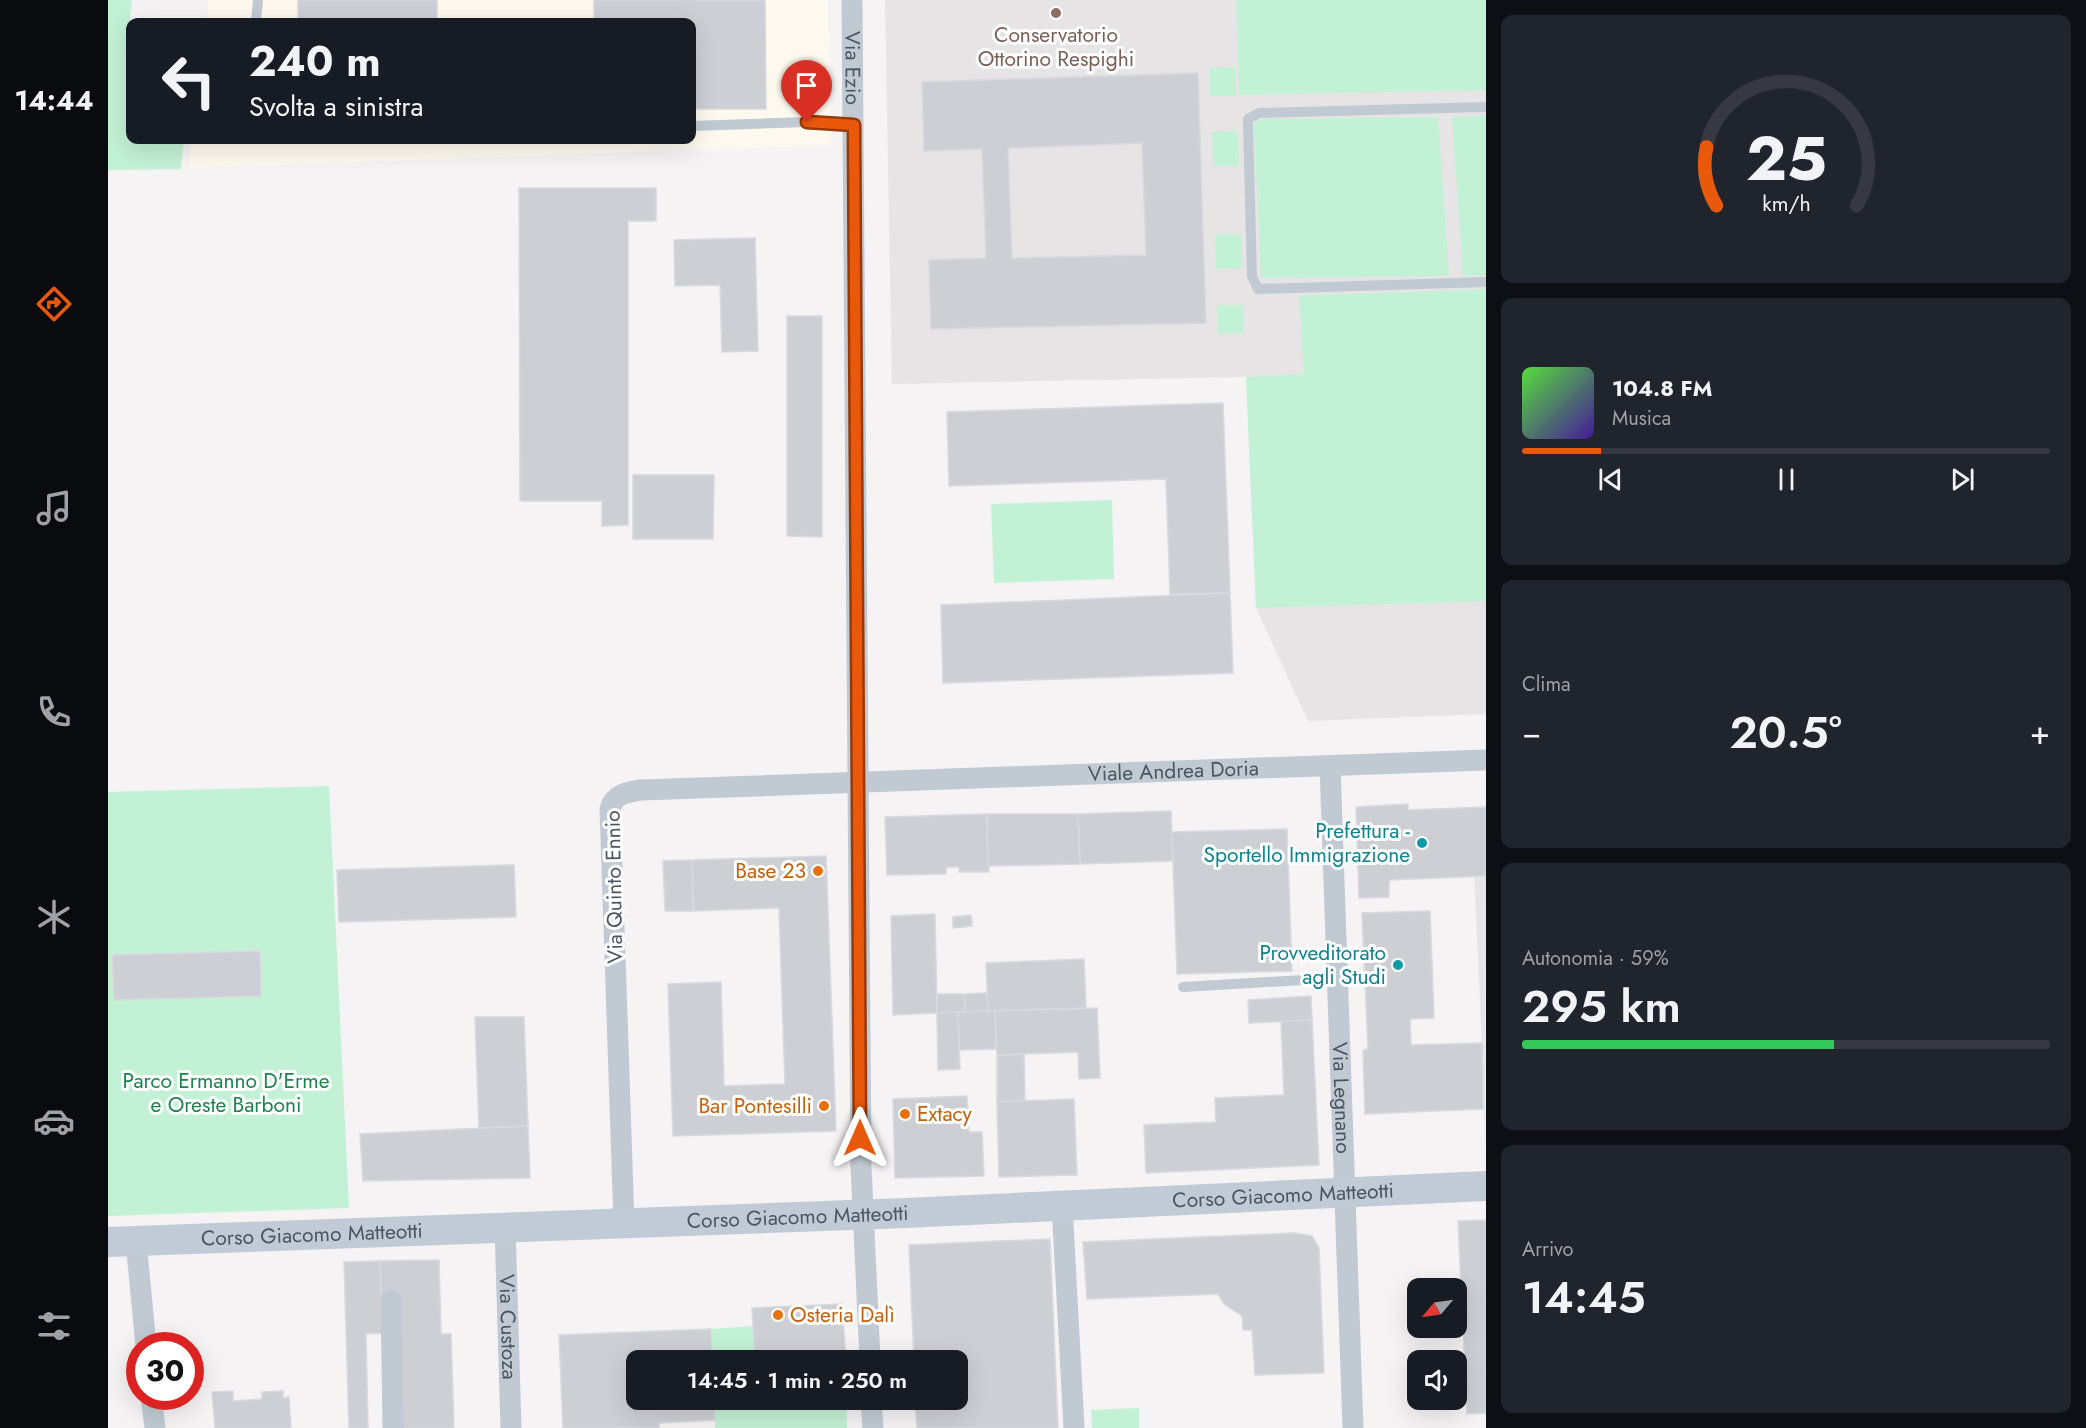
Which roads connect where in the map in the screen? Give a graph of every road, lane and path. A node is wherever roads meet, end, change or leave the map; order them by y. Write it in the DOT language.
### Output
graph roads {
  1 [pos="258,0"];
  2 [pos="852,0"];
  3 [pos="256,18"];
  4 [pos="1486,107"];
  5 [pos="854,125"];
  6 [pos="696,126"];
  7 [pos="1486,282"];
  8 [pos="1486,760"];
  9 [pos="1330,766"];
  10 [pos="859,781"];
  11 [pos="1337,978"];
  12 [pos="1183,987"];
  13 [pos="1486,1186"];
  14 [pos="1344,1192"];
  15 [pos="1062,1204"];
  16 [pos="861,1214"];
  17 [pos="624,1223"];
  18 [pos="505,1227"];
  19 [pos="122,1241"];
  20 [pos="391,1300"];
  21 [pos="143,1332"];
  22 [pos="869,1350"];
  23 [pos="152,1410"];
  24 [pos="872,1410"];
  25 [pos="154,1428"];
  26 [pos="393,1428"];
  27 [pos="511,1428"];
  28 [pos="873,1428"];
  29 [pos="1074,1428"];
  30 [pos="1353,1428"];
  1 -- 3 [label="lane"];
  2 -- 5 [label="street, Via Ezio"];
  4 -- 7 [label="lane"];
  5 -- 6 [label="lane"];
  5 -- 10 [label="street, Via Ezio"];
  8 -- 9 [label="street, Viale Andrea Doria"];
  9 -- 10 [label="street, Viale Andrea Doria"];
  9 -- 11 [label="street, Via Legnano"];
  10 -- 16 [label="street, Via Ezio"];
  10 -- 17 [label="street, Via Quinto Ennio"];
  11 -- 12 [label="lane"];
  11 -- 14 [label="street, Via Legnano"];
  13 -- 14 [label="main road, Corso Giacomo Matteotti"];
  14 -- 15 [label="main road, Corso Giacomo Matteotti"];
  14 -- 30 [label="street, Via Legnano"];
  15 -- 16 [label="main road, Corso Giacomo Matteotti"];
  15 -- 29 [label="street"];
  16 -- 17 [label="main road, Corso Giacomo Matteotti"];
  16 -- 22 [label="street, Via Ezio"];
  17 -- 18 [label="main road, Corso Giacomo Matteotti"];
  18 -- 19 [label="main road, Corso Giacomo Matteotti"];
  18 -- 27 [label="street, Via Custoza"];
  19 -- 21 [label="street"];
  20 -- 26 [label="street"];
  23 -- 25 [label="street"];
  24 -- 28 [label="street"];
}
